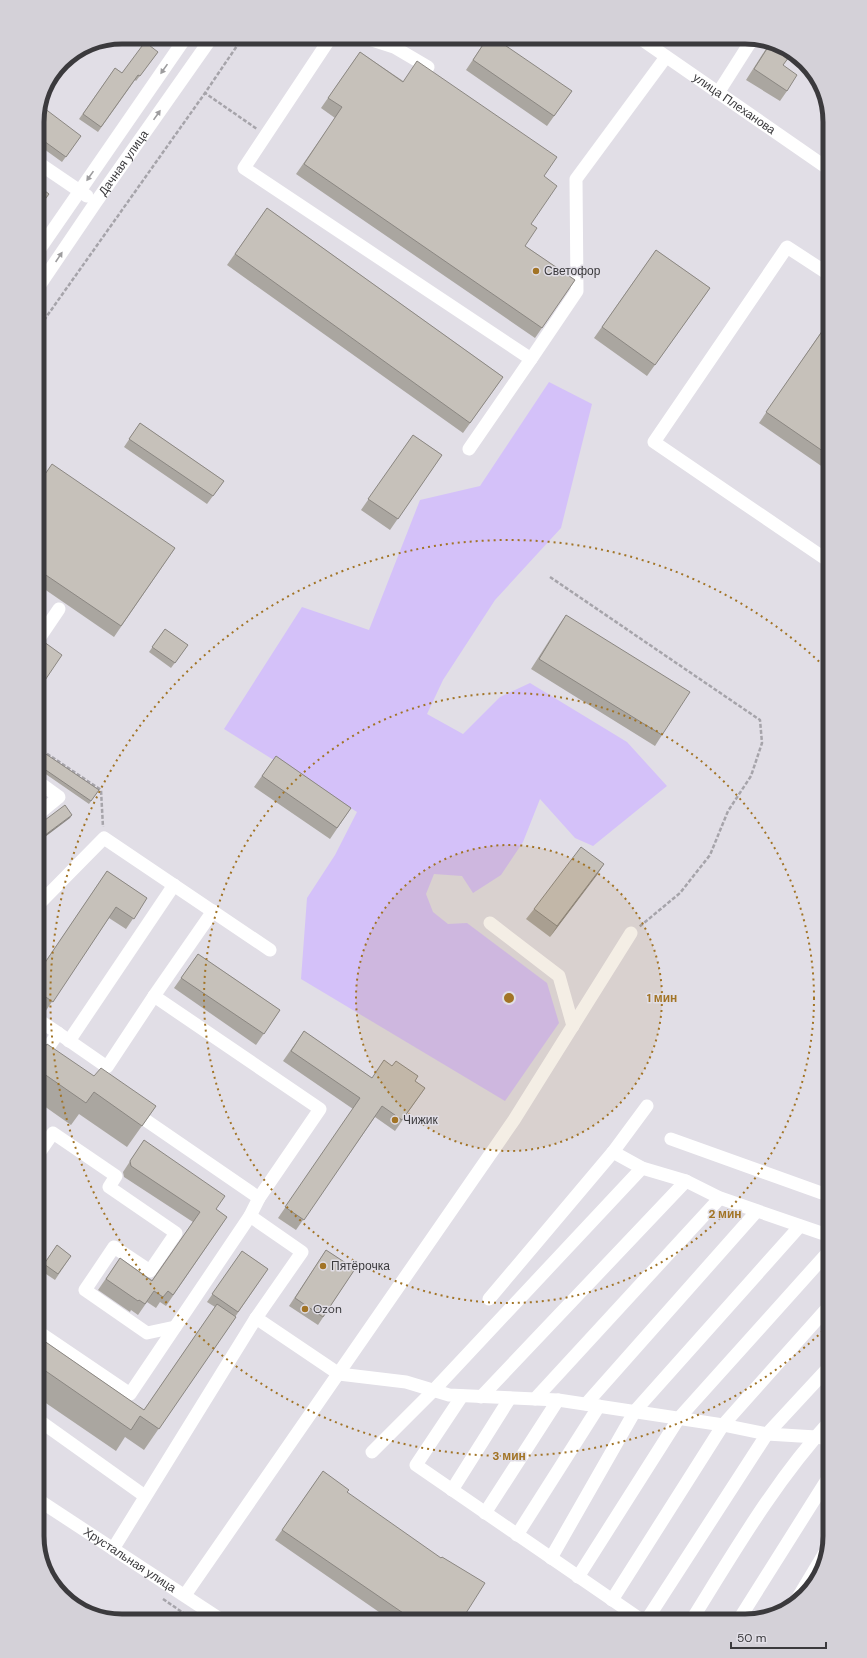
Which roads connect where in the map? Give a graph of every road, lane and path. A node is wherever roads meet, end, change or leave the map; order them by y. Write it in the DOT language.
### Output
graph roads {
  1 [pos="181,44"];
  2 [pos="207,44"];
  3 [pos="238,44"];
  4 [pos="326,44"];
  5 [pos="385,44"];
  6 [pos="648,44"];
  7 [pos="749,44"];
  8 [pos="666,57"];
  9 [pos="428,67"];
  10 [pos="718,93"];
  11 [pos="205,94"];
  12 [pos="266,135"];
  13 [pos="823,165"];
  14 [pos="44,167"];
  15 [pos="80,191"];
  16 [pos="96,202"];
  17 [pos="44,243"];
  18 [pos="823,270"];
  19 [pos="44,279"];
  20 [pos="44,320"];
  21 [pos="531,359"];
  22 [pos="469,449"];
  23 [pos="823,557"];
  24 [pos="550,576"];
  25 [pos="59,609"];
  26 [pos="44,631"];
  27 [pos="44,751"];
  28 [pos="44,786"];
  29 [pos="44,808"];
  30 [pos="104,838"];
  31 [pos="174,885"];
  32 [pos="44,899"];
  33 [pos="213,911"];
  34 [pos="490,923"];
  35 [pos="631,933"];
  36 [pos="270,950"];
  37 [pos="154,996"];
  38 [pos="44,1024"];
  39 [pos="573,1026"];
  40 [pos="58,1033"];
  41 [pos="69,1041"];
  42 [pos="64,1065"];
  43 [pos="123,1105"];
  44 [pos="646,1106"];
  45 [pos="671,1139"];
  46 [pos="44,1146"];
  47 [pos="613,1152"];
  48 [pos="642,1168"];
  49 [pos="686,1181"];
  50 [pos="823,1193"];
  51 [pos="259,1198"];
  52 [pos="720,1198"];
  53 [pos="757,1211"];
  54 [pos="250,1216"];
  55 [pos="800,1226"];
  56 [pos="823,1234"];
  57 [pos="823,1258"];
  58 [pos="489,1299"];
  59 [pos="823,1313"];
  60 [pos="256,1318"];
  61 [pos="175,1327"];
  62 [pos="44,1336"];
  63 [pos="338,1374"];
  64 [pos="823,1374"];
  65 [pos="433,1390"];
  66 [pos="462,1396"];
  67 [pos="481,1397"];
  68 [pos="510,1398"];
  69 [pos="535,1399"];
  70 [pos="558,1400"];
  71 [pos="586,1404"];
  72 [pos="599,1406"];
  73 [pos="635,1412"];
  74 [pos="679,1418"];
  75 [pos="44,1424"];
  76 [pos="723,1425"];
  77 [pos="823,1429"];
  78 [pos="767,1434"];
  79 [pos="816,1437"];
  80 [pos="823,1438"];
  81 [pos="372,1452"];
  82 [pos="823,1485"];
  83 [pos="452,1490"];
  84 [pos="142,1494"];
  85 [pos="44,1504"];
  86 [pos="485,1513"];
  87 [pos="517,1535"];
  88 [pos="113,1549"];
  89 [pos="551,1558"];
  90 [pos="817,1565"];
  91 [pos="578,1577"];
  92 [pos="805,1586"];
  93 [pos="186,1596"];
  94 [pos="612,1600"];
  95 [pos="213,1614"];
  96 [pos="633,1614"];
  97 [pos="651,1614"];
  98 [pos="695,1614"];
  99 [pos="742,1614"];
  1 -- 15 [label="street, Дачная улица, one-way"];
  16 -- 2 [label="street, Дачная улица, one-way"];
  3 -- 11 [label="path"];
  4 -- 12 [label="street"];
  5 -- 9 [label="street"];
  6 -- 8 [label="street, улица Плеханова"];
  7 -- 10 [label="street"];
  8 -- 10 [label="street, улица Плеханова"];
  8 -- 21 [label="street"];
  10 -- 13 [label="street, улица Плеханова"];
  11 -- 12 [label="path"];
  11 -- 20 [label="path"];
  12 -- 21 [label="street"];
  14 -- 15 [label="street"];
  15 -- 16 [label="street"];
  15 -- 17 [label="street, Дачная улица"];
  19 -- 16 [label="street, Дачная улица, one-way"];
  18 -- 23 [label="street"];
  21 -- 22 [label="street"];
  24 -- 35 [label="path"];
  25 -- 26 [label="street"];
  27 -- 30 [label="path"];
  28 -- 29 [label="street"];
  30 -- 31 [label="street"];
  30 -- 32 [label="street"];
  31 -- 33 [label="street"];
  31 -- 41 [label="street"];
  33 -- 36 [label="street"];
  33 -- 37 [label="street"];
  34 -- 39 [label="street"];
  35 -- 39 [label="street"];
  37 -- 41 [label="street"];
  37 -- 51 [label="street"];
  38 -- 40 [label="street"];
  39 -- 63 [label="street"];
  40 -- 41 [label="street"];
  40 -- 42 [label="street"];
  43 -- 51 [label="street"];
  44 -- 47 [label="street"];
  45 -- 50 [label="street"];
  46 -- 61 [label="street"];
  47 -- 48 [label="street"];
  47 -- 58 [label="street"];
  48 -- 49 [label="street"];
  48 -- 65 [label="street"];
  49 -- 52 [label="street"];
  49 -- 67 [label="street"];
  51 -- 54 [label="street"];
  52 -- 53 [label="street"];
  52 -- 69 [label="street"];
  53 -- 55 [label="street"];
  53 -- 71 [label="street"];
  54 -- 60 [label="street"];
  54 -- 61 [label="street"];
  55 -- 56 [label="street"];
  55 -- 73 [label="street"];
  57 -- 74 [label="street"];
  59 -- 76 [label="street"];
  60 -- 63 [label="street"];
  60 -- 88 [label="street"];
  61 -- 62 [label="street"];
  63 -- 65 [label="street"];
  63 -- 93 [label="street"];
  64 -- 78 [label="street"];
  65 -- 66 [label="street"];
  65 -- 81 [label="street"];
  66 -- 67 [label="street"];
  66 -- 83 [label="street"];
  67 -- 68 [label="street"];
  68 -- 69 [label="street"];
  68 -- 83 [label="street"];
  69 -- 70 [label="street"];
  70 -- 71 [label="street"];
  70 -- 86 [label="street"];
  71 -- 72 [label="street"];
  72 -- 73 [label="street"];
  72 -- 87 [label="street"];
  73 -- 74 [label="street"];
  73 -- 89 [label="street"];
  74 -- 76 [label="street"];
  74 -- 91 [label="street"];
  75 -- 84 [label="street"];
  76 -- 78 [label="street"];
  76 -- 94 [label="street"];
  77 -- 79 [label="street"];
  78 -- 79 [label="street"];
  78 -- 97 [label="street"];
  79 -- 80 [label="street"];
  79 -- 98 [label="street"];
  82 -- 99 [label="street"];
  83 -- 86 [label="street"];
  85 -- 88 [label="street, Хрустальная улица"];
  86 -- 87 [label="street"];
  87 -- 89 [label="street"];
  88 -- 93 [label="street, Хрустальная улица"];
  89 -- 91 [label="street"];
  90 -- 92 [label="street"];
  91 -- 94 [label="street"];
  93 -- 95 [label="street, Хрустальная улица"];
  94 -- 96 [label="street"];
}
